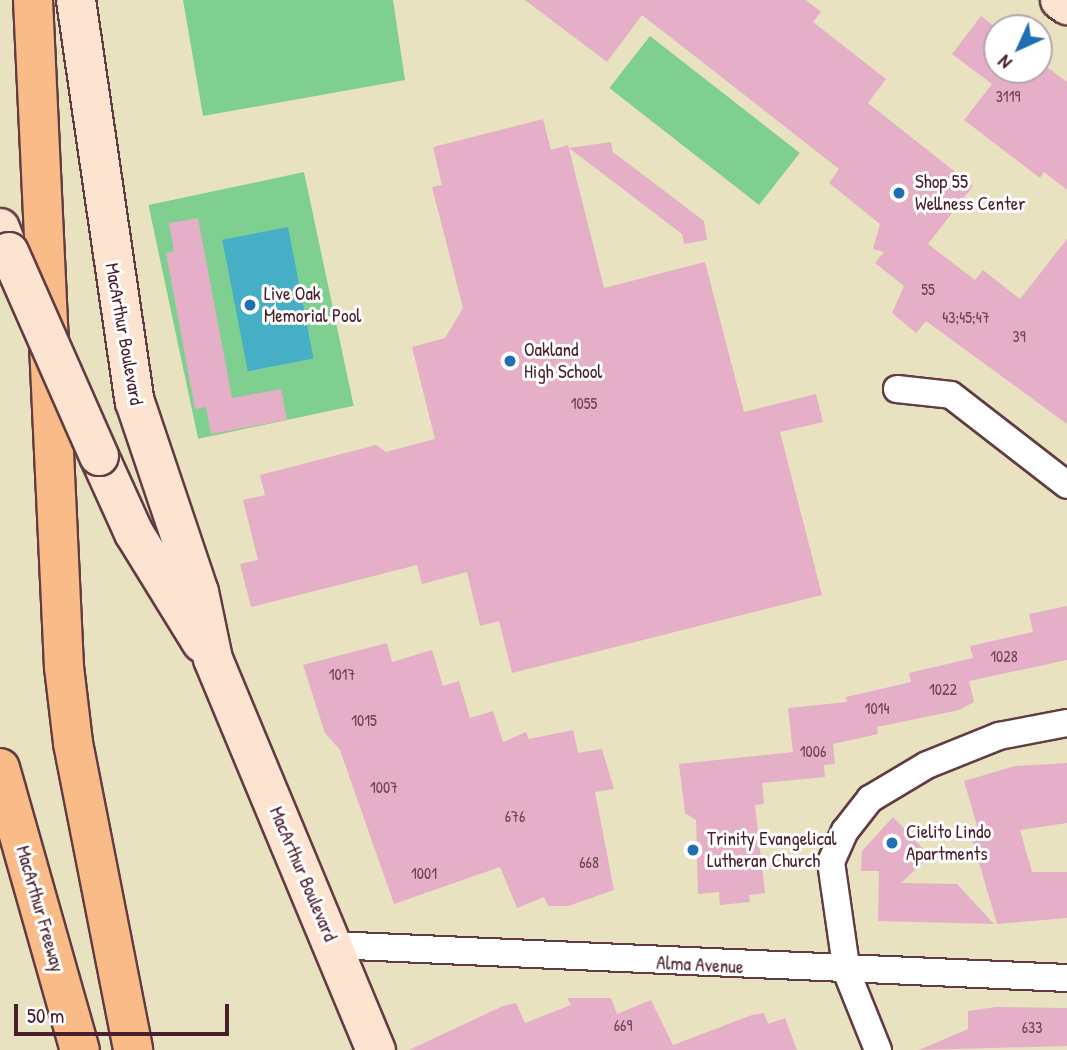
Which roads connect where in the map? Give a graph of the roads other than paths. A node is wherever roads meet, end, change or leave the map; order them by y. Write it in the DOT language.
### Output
graph roads {
  1 [pos="33,0"];
  2 [pos="76,0"];
  3 [pos="1060,0"];
  4 [pos="1067,5"];
  5 [pos="5,240"];
  6 [pos="897,389"];
  7 [pos="1067,485"];
  8 [pos="213,659"];
  9 [pos="1067,723"];
  10 [pos="0,768"];
  11 [pos="332,945"];
  12 [pos="847,972"];
  13 [pos="1067,978"];
  14 [pos="80,1050"];
  15 [pos="133,1050"];
  16 [pos="376,1050"];
  17 [pos="878,1050"];
  1 -- 15 [label="highway"];
  2 -- 8 [label="main road, MacArthur Boulevard"];
  3 -- 4 [label="main road"];
  5 -- 8 [label="main road, MacArthur Boulevard, bridge"];
  6 -- 7 [label="street"];
  8 -- 11 [label="main road, MacArthur Boulevard"];
  9 -- 12 [label="street"];
  10 -- 14 [label="highway, MacArthur Freeway"];
  11 -- 12 [label="street, Alma Avenue"];
  11 -- 16 [label="main road, MacArthur Boulevard"];
  12 -- 13 [label="street, Alma Avenue"];
  12 -- 17 [label="street"];
}
